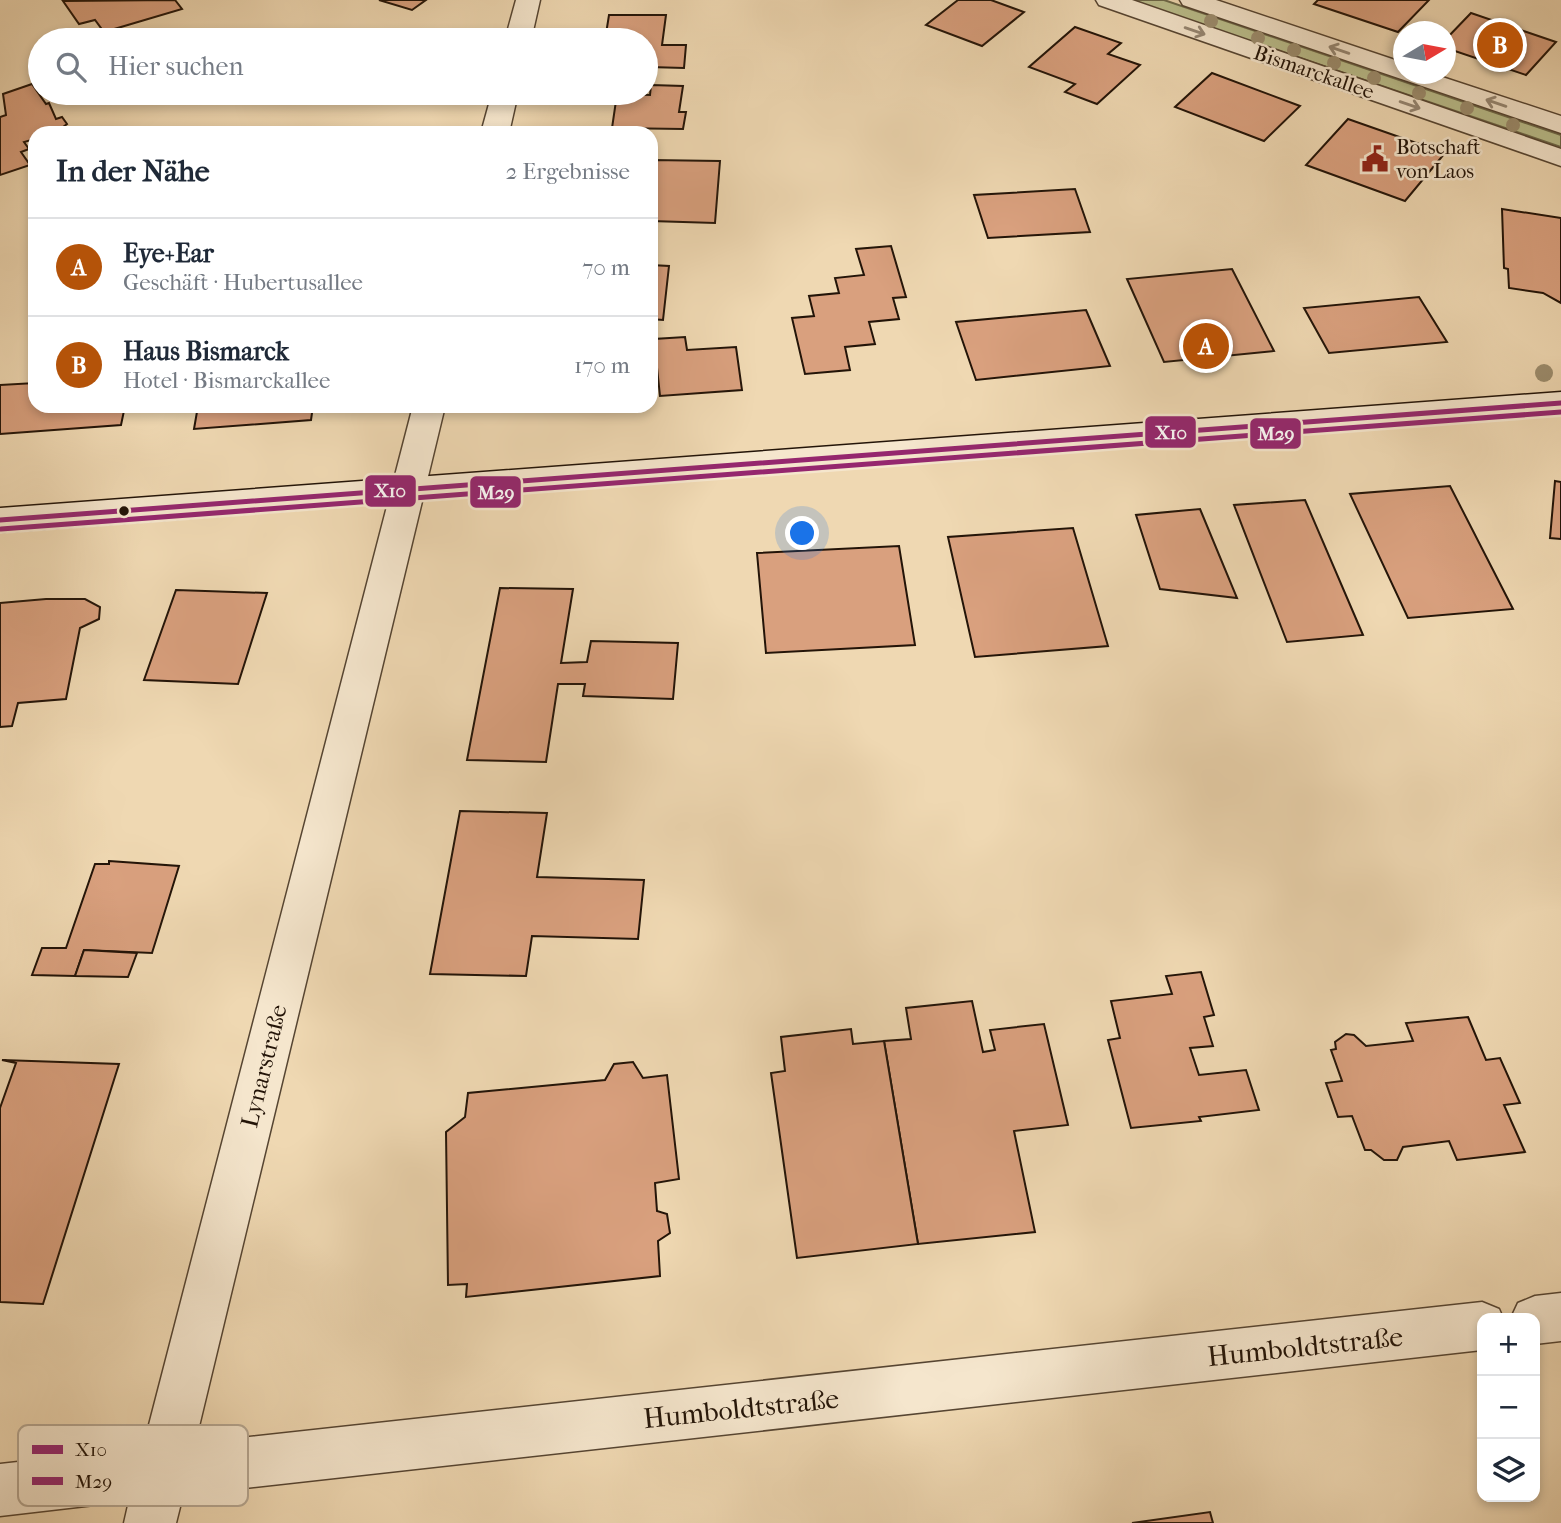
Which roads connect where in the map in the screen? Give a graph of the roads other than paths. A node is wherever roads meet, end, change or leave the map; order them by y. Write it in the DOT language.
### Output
graph roads {
  1 [pos="528,0"];
  2 [pos="1108,0"];
  3 [pos="1192,0"];
  4 [pos="521,28"];
  5 [pos="1393,68"];
  6 [pos="1439,84"];
  7 [pos="502,105"];
  8 [pos="1561,125"];
  9 [pos="497,126"];
  10 [pos="1561,158"];
  11 [pos="1561,403"];
  12 [pos="427,413"];
  13 [pos="408,489"];
  14 [pos="0,520"];
  15 [pos="1561,1317"];
  16 [pos="1540,1319"];
  17 [pos="1477,1327"];
  18 [pos="175,1425"];
  19 [pos="248,1463"];
  20 [pos="18,1488"];
  21 [pos="0,1490"];
  22 [pos="154,1506"];
  23 [pos="150,1523"];
  1 -- 4 [label="street"];
  2 -- 10 [label="street, Bismarckallee, one-way"];
  5 -- 3 [label="street, Bismarckallee, one-way"];
  8 -- 6 [label="street, Bismarckallee, one-way"];
  7 -- 9 [label="street"];
  11 -- 13 [label="street"];
  12 -- 13 [label="street, Lynarstraße"];
  13 -- 14 [label="street"];
  13 -- 18 [label="street, Lynarstraße"];
  15 -- 16 [label="street"];
  17 -- 19 [label="street, Humboldtstraße"];
  20 -- 21 [label="street, Humboldtstraße"];
  22 -- 23 [label="street, Lynarstraße"];
}
